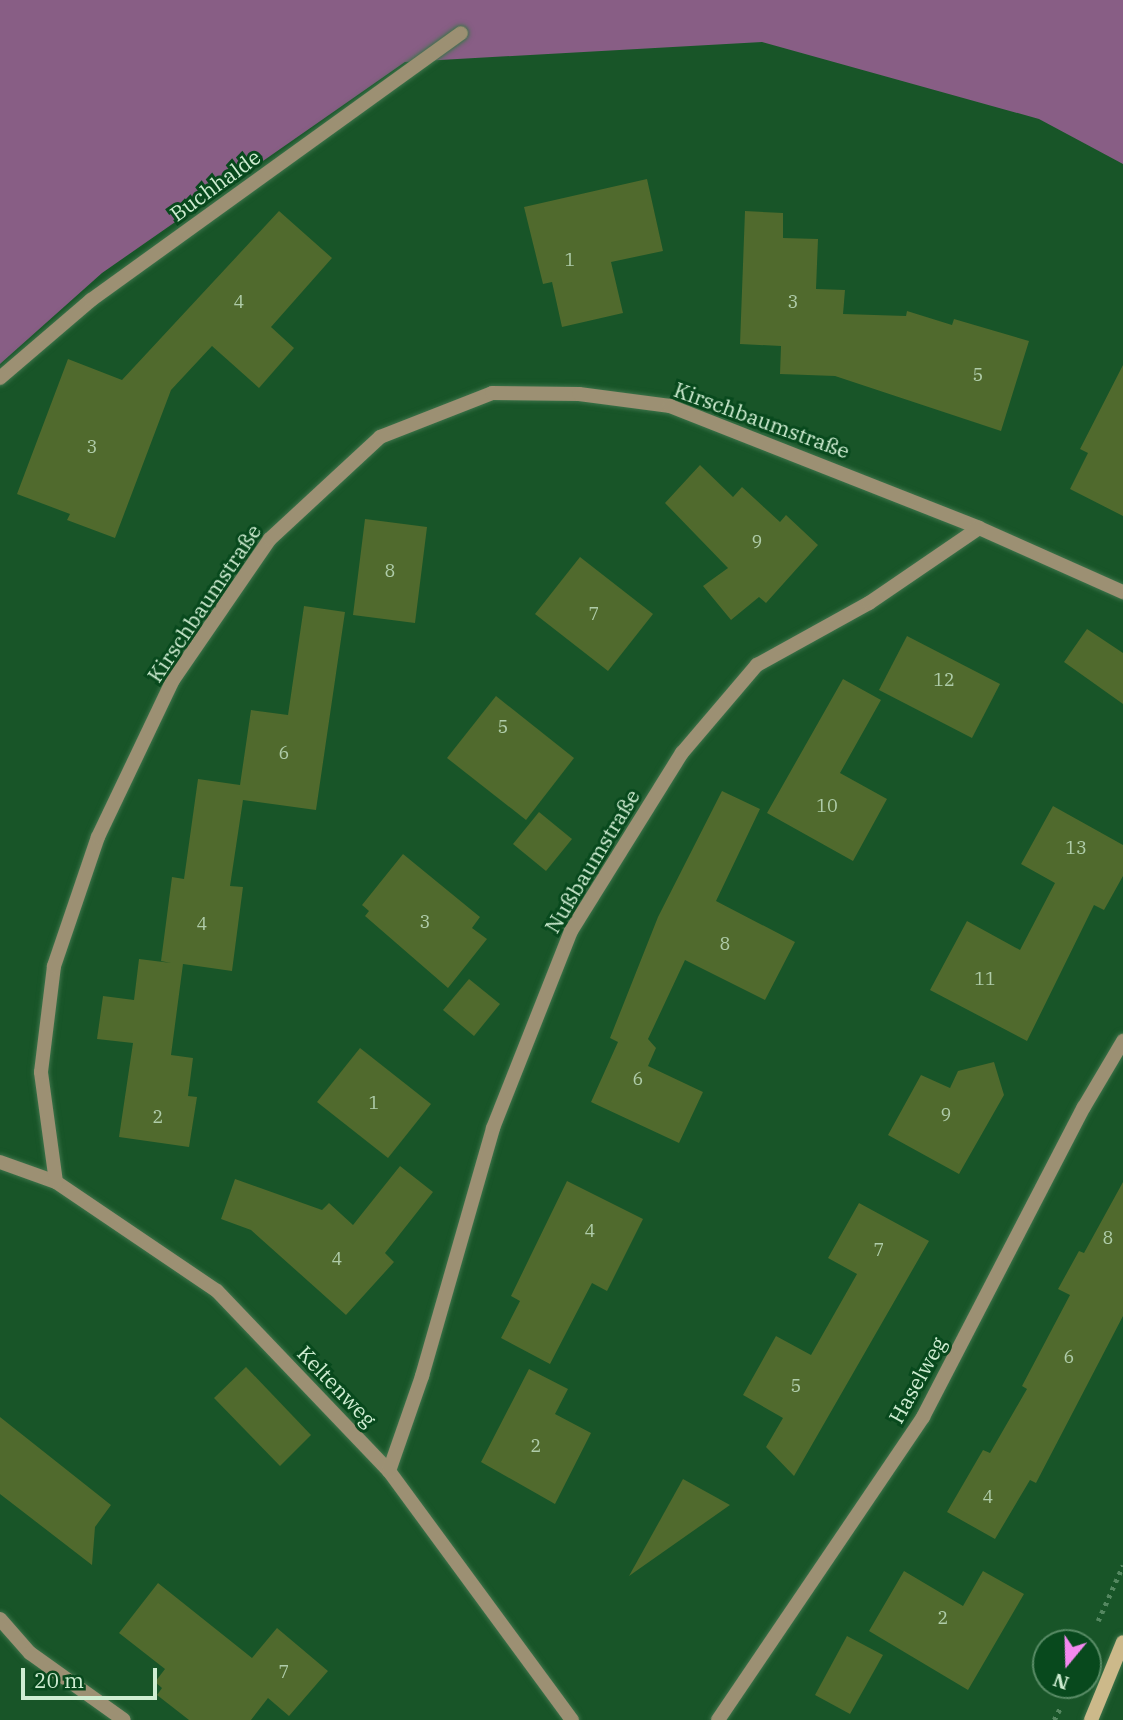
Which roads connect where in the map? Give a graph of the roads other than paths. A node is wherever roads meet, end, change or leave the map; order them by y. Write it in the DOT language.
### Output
graph roads {
  1 [pos="461,33"];
  2 [pos="0,378"];
  3 [pos="979,528"];
  4 [pos="1123,592"];
  5 [pos="1123,1041"];
  6 [pos="0,1161"];
  7 [pos="56,1182"];
  8 [pos="389,1471"];
  9 [pos="0,1619"];
  10 [pos="1123,1642"];
  11 [pos="124,1720"];
  12 [pos="572,1720"];
  13 [pos="718,1720"];
  14 [pos="1091,1720"];
  1 -- 2 [label="street, Buchhalde"];
  3 -- 4 [label="street, Kirschbaumstraße"];
  3 -- 7 [label="street, Kirschbaumstraße"];
  3 -- 8 [label="street, Nußbaumstraße"];
  5 -- 13 [label="street, Haselweg"];
  6 -- 7 [label="street, Keltenweg"];
  7 -- 8 [label="street, Keltenweg"];
  8 -- 12 [label="street, Keltenweg"];
  9 -- 11 [label="street"];
  10 -- 14 [label="main road"];
}
